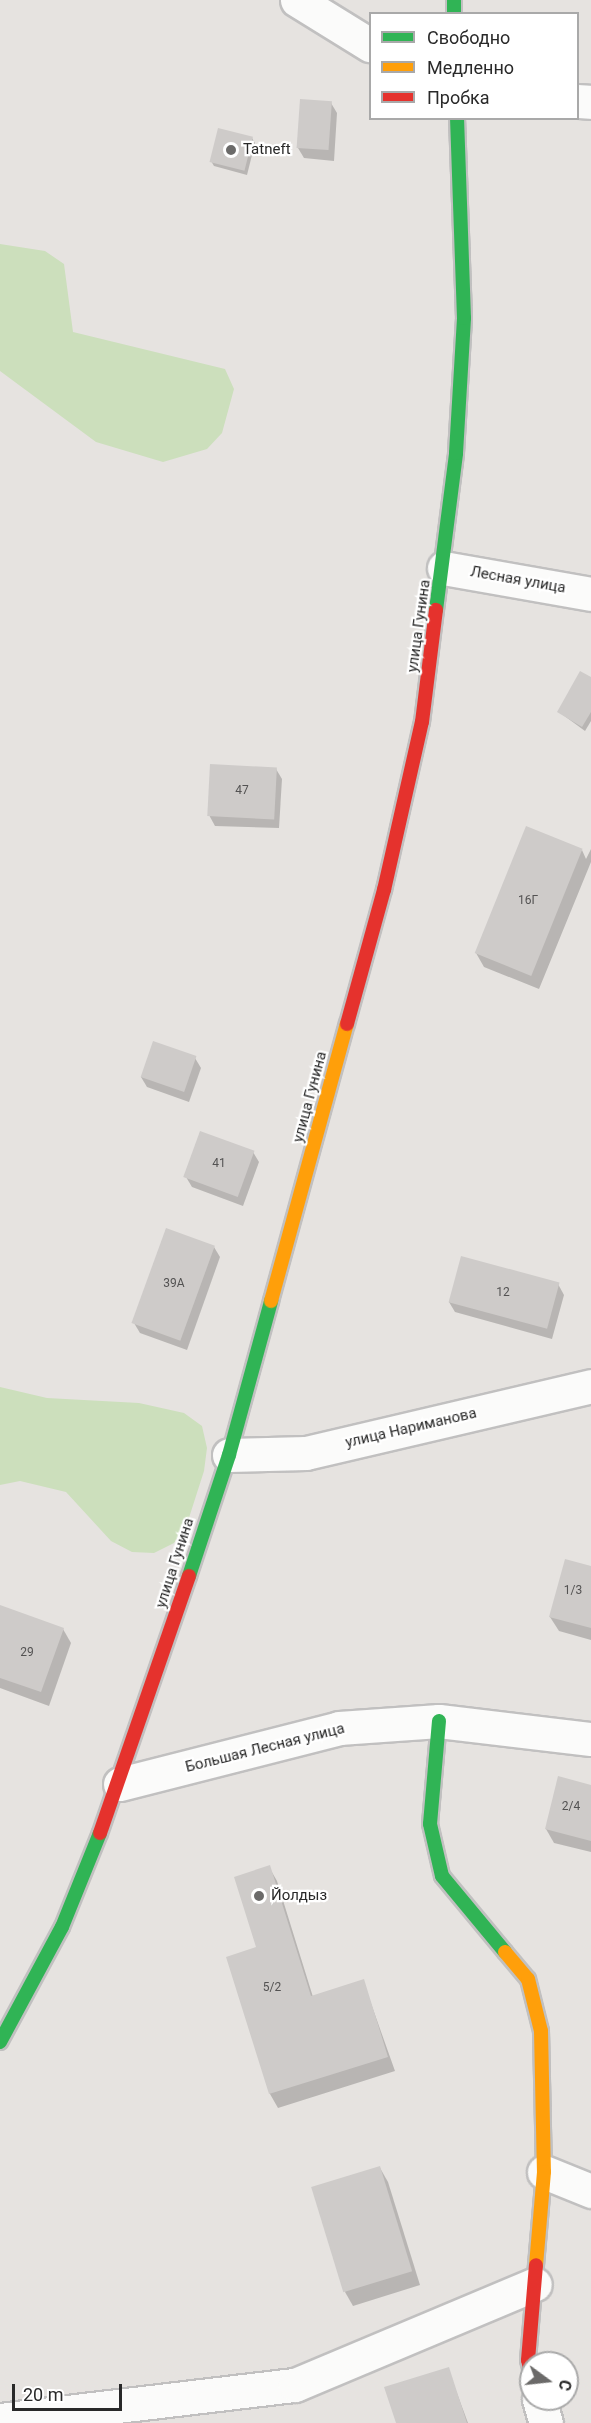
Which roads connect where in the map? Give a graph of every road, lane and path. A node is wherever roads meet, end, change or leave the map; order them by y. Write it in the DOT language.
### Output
graph roads {
  1 [pos="297,0"];
  2 [pos="369,44"];
  3 [pos="457,120"];
  4 [pos="444,568"];
  5 [pos="591,594"];
  6 [pos="591,1386"];
  7 [pos="229,1455"];
  8 [pos="439,1721"];
  9 [pos="591,1739"];
  10 [pos="120,1784"];
  11 [pos="0,2042"];
  12 [pos="544,2172"];
  13 [pos="591,2191"];
  14 [pos="535,2284"];
  15 [pos="529,2351"];
  16 [pos="0,2420"];
  1 -- 2 [label="street"];
  3 -- 4 [label="main road, улица Гунина"];
  4 -- 5 [label="street, Лесная улица"];
  4 -- 7 [label="main road, улица Гунина"];
  6 -- 7 [label="street, улица Нариманова"];
  7 -- 10 [label="main road, улица Гунина"];
  8 -- 9 [label="street, Большая Лесная улица"];
  8 -- 10 [label="street, Большая Лесная улица"];
  8 -- 12 [label="main road"];
  10 -- 11 [label="main road, улица Гунина"];
  12 -- 13 [label="street"];
  12 -- 14 [label="main road"];
  14 -- 15 [label="main road"];
  14 -- 16 [label="street"];
}
